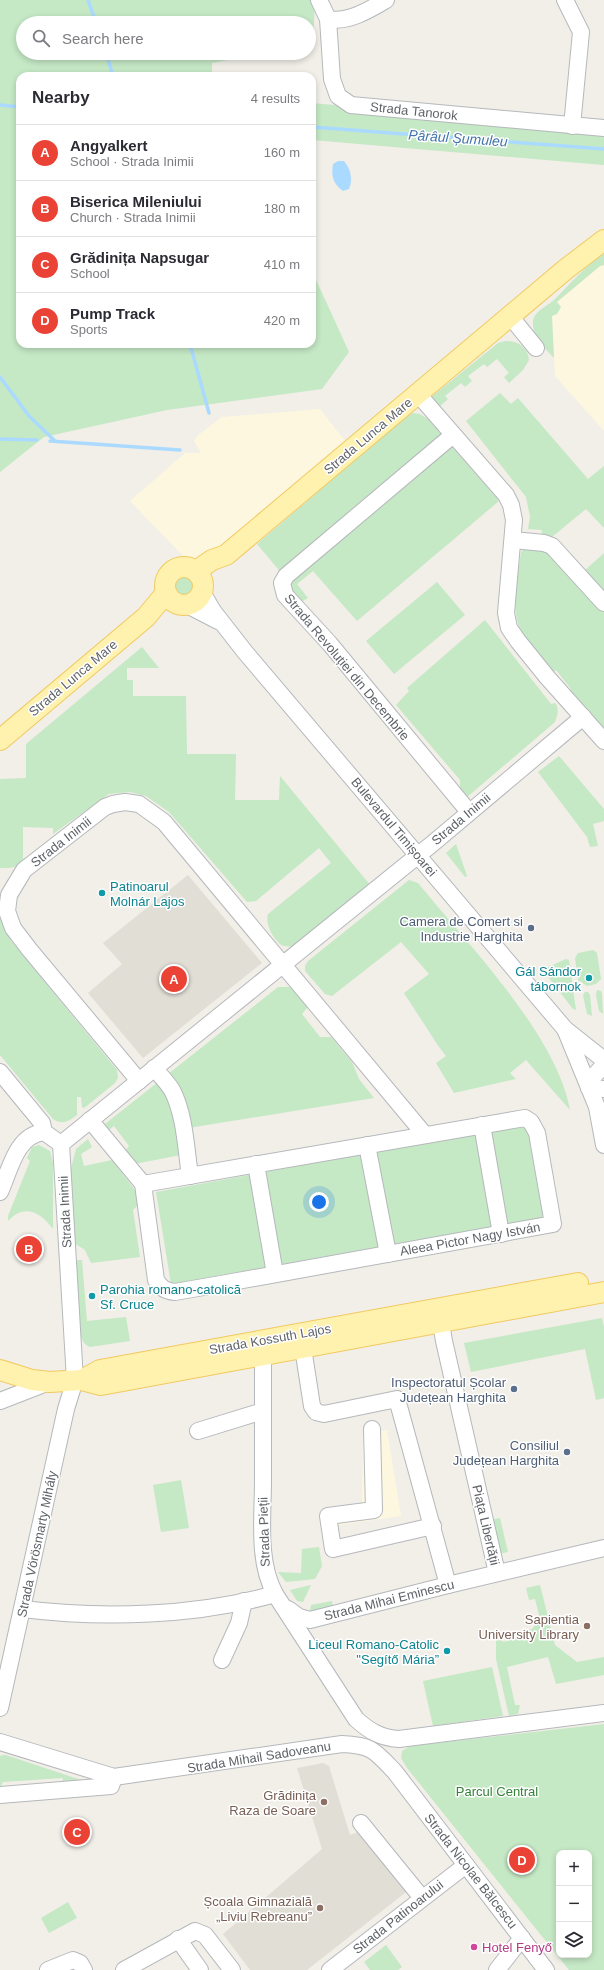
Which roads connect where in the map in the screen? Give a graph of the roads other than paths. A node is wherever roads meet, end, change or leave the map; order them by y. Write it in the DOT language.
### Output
graph roads {
  1 [pos="319,0"];
  2 [pos="386,0"];
  3 [pos="565,0"];
  4 [pos="328,19"];
  5 [pos="572,126"];
  6 [pos="604,128"];
  7 [pos="604,240"];
  8 [pos="510,316"];
  9 [pos="536,348"];
  10 [pos="418,394"];
  11 [pos="453,435"];
  12 [pos="513,540"];
  13 [pos="200,582"];
  14 [pos="176,600"];
  15 [pos="604,603"];
  16 [pos="223,625"];
  17 [pos="582,717"];
  18 [pos="0,740"];
  19 [pos="604,741"];
  20 [pos="469,812"];
  21 [pos="418,855"];
  22 [pos="283,964"];
  23 [pos="565,1029"];
  24 [pos="602,1060"];
  25 [pos="154,1068"];
  26 [pos="581,1070"];
  27 [pos="0,1072"];
  28 [pos="139,1081"];
  29 [pos="596,1089"];
  30 [pos="600,1101"];
  31 [pos="90,1120"];
  32 [pos="482,1125"];
  33 [pos="44,1132"];
  34 [pos="425,1135"];
  35 [pos="61,1144"];
  36 [pos="367,1145"];
  37 [pos="604,1145"];
  38 [pos="256,1164"];
  39 [pos="190,1176"];
  40 [pos="143,1184"];
  41 [pos="0,1192"];
  42 [pos="501,1234"];
  43 [pos="388,1254"];
  44 [pos="275,1274"];
  45 [pos="604,1278"];
  46 [pos="604,1292"];
  47 [pos="459,1305"];
  48 [pos="441,1323"];
  49 [pos="303,1348"];
  50 [pos="263,1355"];
  51 [pos="1,1373"];
  52 [pos="79,1380"];
  53 [pos="50,1382"];
  54 [pos="0,1401"];
  55 [pos="263,1412"];
  56 [pos="372,1429"];
  57 [pos="198,1431"];
  58 [pos="433,1526"];
  59 [pos="604,1548"];
  60 [pos="497,1573"];
  61 [pos="448,1585"];
  62 [pos="279,1600"];
  63 [pos="244,1601"];
  64 [pos="23,1609"];
  65 [pos="310,1620"];
  66 [pos="309,1645"];
  67 [pos="222,1660"];
  68 [pos="0,1708"];
  69 [pos="604,1713"];
  70 [pos="356,1719"];
  71 [pos="412,1738"];
  72 [pos="0,1742"];
  73 [pos="342,1744"];
  74 [pos="395,1772"];
  75 [pos="114,1778"];
  76 [pos="0,1795"];
  77 [pos="361,1823"];
  78 [pos="466,1865"];
  79 [pos="422,1898"];
  80 [pos="522,1938"];
  81 [pos="178,1939"];
  82 [pos="48,1970"];
  83 [pos="84,1970"];
  84 [pos="124,1970"];
  85 [pos="200,1970"];
  86 [pos="232,1970"];
  87 [pos="330,1970"];
  88 [pos="497,1970"];
  89 [pos="546,1970"];
  1 -- 4 [label="street, Strada Tanorok"];
  2 -- 4 [label="street"];
  3 -- 5 [label="street"];
  4 -- 5 [label="street, Strada Tanorok"];
  5 -- 6 [label="street, Strada Tanorok"];
  7 -- 8 [label="main road, Strada Lunca Mare"];
  8 -- 9 [label="street"];
  8 -- 10 [label="main road, Strada Lunca Mare"];
  10 -- 11 [label="street"];
  10 -- 13 [label="main road, Strada Lunca Mare"];
  11 -- 12 [label="street"];
  11 -- 20 [label="street, Strada Revoluției din Decembrie"];
  12 -- 15 [label="street"];
  12 -- 17 [label="street"];
  13 -- 14 [label="main road"];
  13 -- 14 [label="main road"];
  13 -- 16 [label="street, Bulevardul Timișoarei"];
  14 -- 16 [label="street, Bulevardul Timișoarei"];
  14 -- 18 [label="main road, Strada Lunca Mare"];
  16 -- 21 [label="street, Bulevardul Timișoarei"];
  17 -- 19 [label="street"];
  17 -- 20 [label="street, Strada Inimii"];
  20 -- 21 [label="street, Strada Inimii"];
  21 -- 22 [label="street, Strada Inimii"];
  21 -- 23 [label="street, Bulevardul Timișoarei"];
  22 -- 25 [label="street, Strada Inimii"];
  22 -- 28 [label="street, Strada Inimii"];
  22 -- 34 [label="street"];
  23 -- 24 [label="street, Bulevardul Timișoarei"];
  23 -- 26 [label="street, Bulevardul Timișoarei"];
  24 -- 26 [label="street"];
  24 -- 29 [label="street"];
  25 -- 28 [label="street, Strada Inimii"];
  25 -- 39 [label="street"];
  26 -- 29 [label="street, Bulevardul Timișoarei"];
  27 -- 33 [label="street"];
  28 -- 31 [label="street, Strada Inimii"];
  29 -- 30 [label="street, Bulevardul Timișoarei"];
  30 -- 37 [label="street, Bulevardul Timișoarei"];
  31 -- 35 [label="street, Strada Inimii"];
  31 -- 40 [label="street"];
  32 -- 34 [label="street, Aleea Pictor Nagy István"];
  32 -- 42 [label="street"];
  32 -- 42 [label="street, Aleea Pictor Nagy István"];
  33 -- 35 [label="street"];
  33 -- 41 [label="street"];
  34 -- 36 [label="street, Aleea Pictor Nagy István"];
  35 -- 52 [label="street, Strada Inimii"];
  36 -- 38 [label="street, Aleea Pictor Nagy István"];
  36 -- 43 [label="street, Aleea Pictor Nagy István"];
  38 -- 39 [label="street, Aleea Pictor Nagy István"];
  38 -- 44 [label="street"];
  39 -- 40 [label="street, Aleea Pictor Nagy István"];
  40 -- 44 [label="street, Aleea Pictor Nagy István"];
  42 -- 43 [label="street, Aleea Pictor Nagy István"];
  43 -- 44 [label="street, Aleea Pictor Nagy István"];
  45 -- 47 [label="main road, Strada Kossuth Lajos"];
  46 -- 48 [label="main road, Strada Kossuth Lajos"];
  47 -- 48 [label="street"];
  47 -- 52 [label="main road, Strada Kossuth Lajos"];
  48 -- 49 [label="main road, Strada Kossuth Lajos"];
  48 -- 60 [label="street, Piața Libertății"];
  49 -- 50 [label="main road, Strada Kossuth Lajos"];
  49 -- 58 [label="street"];
  50 -- 52 [label="main road, Strada Kossuth Lajos"];
  50 -- 55 [label="street, Strada Pieții"];
  51 -- 53 [label="main road, Strada Kossuth Lajos"];
  52 -- 53 [label="main road, Strada Kossuth Lajos"];
  52 -- 64 [label="street, Strada Vörösmarty Mihály"];
  53 -- 54 [label="street, Strada Kossuth Lajos"];
  55 -- 57 [label="street"];
  55 -- 62 [label="street, Strada Pieții"];
  56 -- 58 [label="street"];
  58 -- 61 [label="street"];
  59 -- 60 [label="street, Piața Libertății"];
  60 -- 61 [label="street, Strada Mihai Eminescu"];
  61 -- 65 [label="street, Strada Mihai Eminescu"];
  62 -- 63 [label="street"];
  62 -- 65 [label="street, Strada Mihai Eminescu"];
  62 -- 66 [label="street, Strada Pieții"];
  63 -- 64 [label="street"];
  63 -- 67 [label="street"];
  64 -- 68 [label="street, Strada Vörösmarty Mihály"];
  65 -- 66 [label="street"];
  66 -- 70 [label="street, Strada Pieții"];
  69 -- 71 [label="street"];
  70 -- 71 [label="street, Strada Pieții"];
  70 -- 73 [label="street"];
  71 -- 74 [label="street"];
  72 -- 75 [label="street, Strada Mihail Sadoveanu"];
  73 -- 74 [label="street, Strada Mihail Sadoveanu"];
  73 -- 75 [label="street, Strada Mihail Sadoveanu"];
  74 -- 78 [label="street, Strada Nicolae Bălcescu"];
  75 -- 76 [label="street, Strada Mihail Sadoveanu"];
  77 -- 79 [label="street"];
  78 -- 79 [label="street, Strada Patinoarului"];
  78 -- 80 [label="street, Strada Nicolae Bălcescu"];
  79 -- 87 [label="street, Strada Patinoarului"];
  80 -- 88 [label="street"];
  80 -- 89 [label="street, Strada Nicolae Bălcescu"];
  81 -- 84 [label="street"];
  81 -- 85 [label="street"];
  81 -- 86 [label="street"];
  82 -- 83 [label="street"];
}
